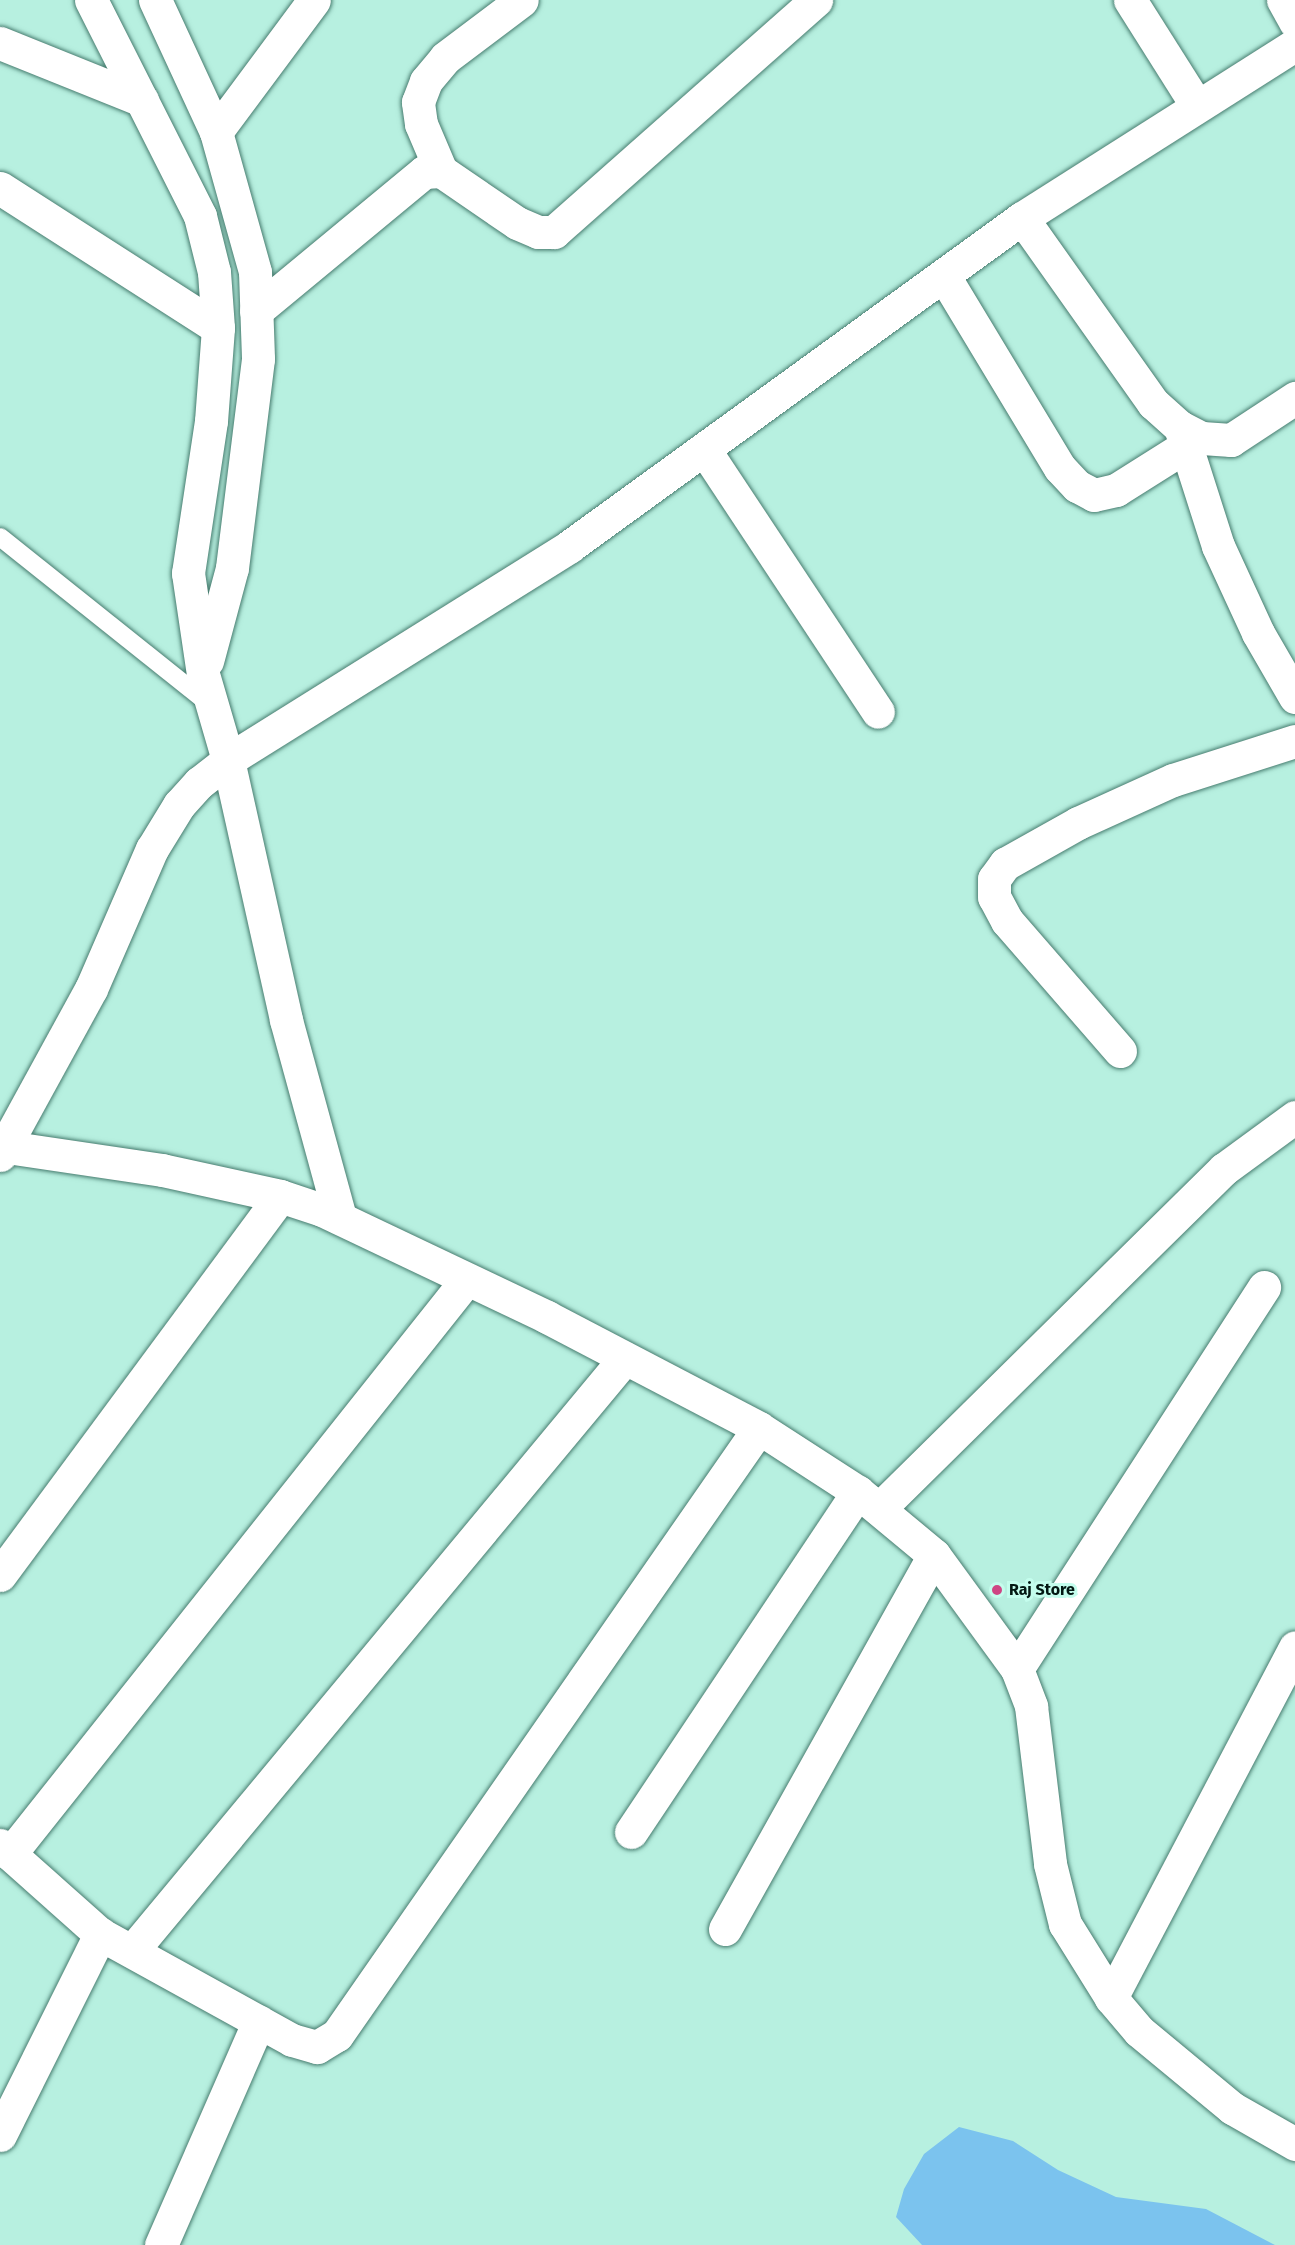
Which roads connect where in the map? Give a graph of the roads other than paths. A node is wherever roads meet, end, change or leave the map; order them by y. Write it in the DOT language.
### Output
graph roads {
  1 [pos="91,0"];
  2 [pos="155,0"];
  3 [pos="314,0"];
  4 [pos="522,0"];
  5 [pos="816,0"];
  6 [pos="1130,0"];
  7 [pos="1284,0"];
  8 [pos="1295,22"];
  9 [pos="0,43"];
  10 [pos="1295,45"];
  11 [pos="142,100"];
  12 [pos="1197,106"];
  13 [pos="216,132"];
  14 [pos="441,171"];
  15 [pos="0,188"];
  16 [pos="1022,218"];
  17 [pos="944,276"];
  18 [pos="256,311"];
  19 [pos="218,328"];
  20 [pos="1295,398"];
  21 [pos="1183,436"];
  22 [pos="704,449"];
  23 [pos="0,537"];
  24 [pos="203,674"];
  25 [pos="1295,698"];
  26 [pos="213,707"];
  27 [pos="878,712"];
  28 [pos="1295,741"];
  29 [pos="228,760"];
  30 [pos="1120,1051"];
  31 [pos="1295,1117"];
  32 [pos="2,1149"];
  33 [pos="280,1196"];
  34 [pos="339,1218"];
  35 [pos="467,1279"];
  36 [pos="1264,1287"];
  37 [pos="625,1358"];
  38 [pos="759,1428"];
  39 [pos="868,1501"];
  40 [pos="934,1555"];
  41 [pos="0,1575"];
  42 [pos="1295,1647"];
  43 [pos="1017,1669"];
  44 [pos="632,1832"];
  45 [pos="5,1849"];
  46 [pos="725,1929"];
  47 [pos="100,1934"];
  48 [pos="132,1952"];
  49 [pos="1112,1998"];
  50 [pos="260,2022"];
  51 [pos="0,2135"];
  52 [pos="1295,2144"];
  53 [pos="161,2245"];
  1 -- 11 [label="street"];
  2 -- 13 [label="street"];
  3 -- 13 [label="street"];
  4 -- 14 [label="street"];
  5 -- 14 [label="street"];
  6 -- 12 [label="street"];
  7 -- 8 [label="street"];
  9 -- 11 [label="street"];
  10 -- 12 [label="street"];
  11 -- 19 [label="street"];
  12 -- 16 [label="street"];
  13 -- 18 [label="street"];
  14 -- 18 [label="street"];
  15 -- 19 [label="street"];
  16 -- 17 [label="street"];
  16 -- 21 [label="street"];
  17 -- 21 [label="street"];
  17 -- 22 [label="street"];
  18 -- 24 [label="street"];
  19 -- 24 [label="street"];
  20 -- 21 [label="street"];
  21 -- 25 [label="street"];
  22 -- 27 [label="street"];
  22 -- 29 [label="street"];
  23 -- 26 [label="lane"];
  24 -- 26 [label="street"];
  26 -- 29 [label="street"];
  28 -- 30 [label="street"];
  29 -- 32 [label="street"];
  29 -- 34 [label="street"];
  31 -- 39 [label="street"];
  32 -- 33 [label="street"];
  33 -- 34 [label="street"];
  33 -- 41 [label="street"];
  34 -- 35 [label="street"];
  35 -- 37 [label="street"];
  35 -- 45 [label="street"];
  36 -- 43 [label="street"];
  37 -- 38 [label="street"];
  37 -- 48 [label="street"];
  38 -- 39 [label="street"];
  38 -- 50 [label="street"];
  39 -- 40 [label="street"];
  39 -- 44 [label="street"];
  40 -- 43 [label="street"];
  40 -- 46 [label="street"];
  42 -- 49 [label="street"];
  43 -- 49 [label="street"];
  45 -- 47 [label="street"];
  47 -- 48 [label="street"];
  47 -- 51 [label="street"];
  48 -- 50 [label="street"];
  49 -- 52 [label="street"];
  50 -- 53 [label="street"];
}
